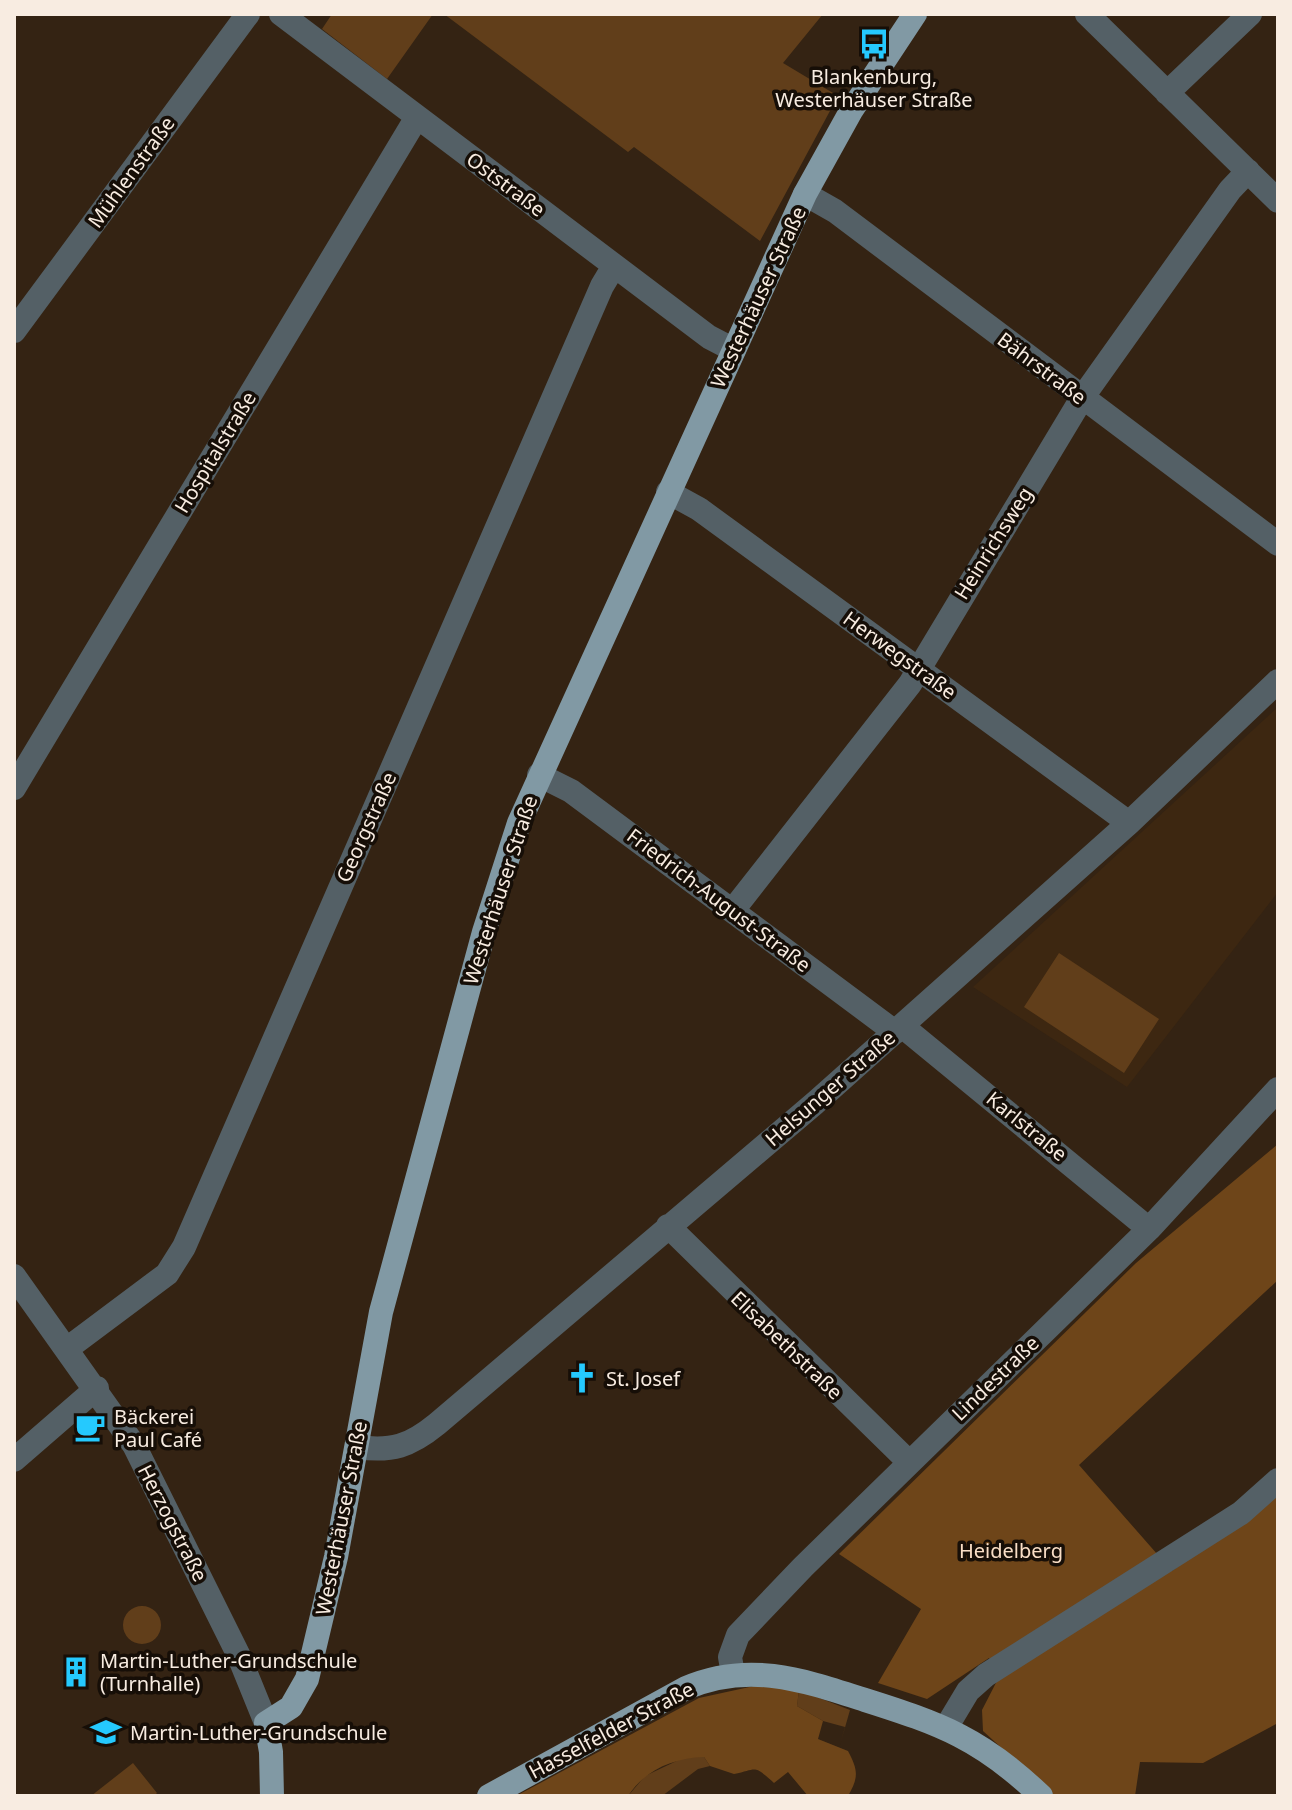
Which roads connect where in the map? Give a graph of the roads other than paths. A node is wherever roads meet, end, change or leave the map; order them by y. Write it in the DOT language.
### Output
graph roads {
  1 [pos="248,14"];
  2 [pos="281,14"];
  3 [pos="915,14"];
  4 [pos="1087,14"];
  5 [pos="1250,14"];
  6 [pos="1167,93"];
  7 [pos="417,117"];
  8 [pos="1248,171"];
  9 [pos="805,194"];
  10 [pos="1278,201"];
  11 [pos="614,266"];
  12 [pos="14,331"];
  13 [pos="734,350"];
  14 [pos="1082,398"];
  15 [pos="668,492"];
  16 [pos="1278,544"];
  17 [pos="918,668"];
  18 [pos="1278,681"];
  19 [pos="539,775"];
  20 [pos="14,788"];
  21 [pos="1129,823"];
  22 [pos="733,910"];
  23 [pos="898,1029"];
  24 [pos="1278,1089"];
  25 [pos="668,1226"];
  26 [pos="1149,1229"];
  27 [pos="14,1276"];
  28 [pos="68,1348"];
  29 [pos="97,1388"];
  30 [pos="357,1447"];
  31 [pos="14,1460"];
  32 [pos="909,1462"];
  33 [pos="1278,1480"];
  34 [pos="733,1674"];
  35 [pos="266,1723"];
  36 [pos="947,1726"];
  37 [pos="272,1796"];
  38 [pos="489,1796"];
  39 [pos="1041,1796"];
  1 -- 12 [label="street, Mühlenstraße"];
  2 -- 7 [label="street, Oststraße"];
  3 -- 9 [label="main road, Westerhäuser Straße"];
  4 -- 6 [label="street"];
  5 -- 6 [label="street"];
  6 -- 8 [label="street"];
  7 -- 11 [label="street, Oststraße"];
  7 -- 20 [label="street, Hospitalstraße"];
  8 -- 10 [label="street"];
  8 -- 14 [label="street, Heinrichsweg"];
  9 -- 13 [label="main road, Westerhäuser Straße"];
  9 -- 14 [label="street, Bährstraße"];
  11 -- 13 [label="street, Oststraße"];
  11 -- 28 [label="street, Georgstraße"];
  13 -- 15 [label="main road, Westerhäuser Straße"];
  14 -- 16 [label="street, Bährstraße"];
  14 -- 17 [label="street, Heinrichsweg"];
  15 -- 17 [label="street, Herwegstraße"];
  15 -- 19 [label="main road, Westerhäuser Straße"];
  17 -- 21 [label="street, Herwegstraße"];
  17 -- 22 [label="street, Heinrichsweg"];
  18 -- 21 [label="street, Helsunger Straße"];
  19 -- 22 [label="street, Friedrich-August-Straße"];
  19 -- 30 [label="main road, Westerhäuser Straße"];
  21 -- 23 [label="street, Helsunger Straße"];
  22 -- 23 [label="street, Friedrich-August-Straße"];
  23 -- 25 [label="street, Helsunger Straße"];
  23 -- 26 [label="street, Karlstraße"];
  24 -- 26 [label="street, Lindestraße"];
  25 -- 30 [label="street, Helsunger Straße"];
  25 -- 32 [label="street, Elisabethstraße"];
  26 -- 32 [label="street, Lindestraße"];
  27 -- 28 [label="street, Herzogstraße"];
  28 -- 29 [label="street, Herzogstraße"];
  29 -- 31 [label="street"];
  29 -- 35 [label="street, Herzogstraße"];
  30 -- 35 [label="main road, Westerhäuser Straße"];
  32 -- 34 [label="street, Lindestraße"];
  33 -- 36 [label="street"];
  34 -- 36 [label="main road, Hasselfelder Straße"];
  34 -- 38 [label="main road, Hasselfelder Straße"];
  35 -- 37 [label="main road, Herzogstraße"];
  36 -- 39 [label="main road, Hasselfelder Straße"];
}
